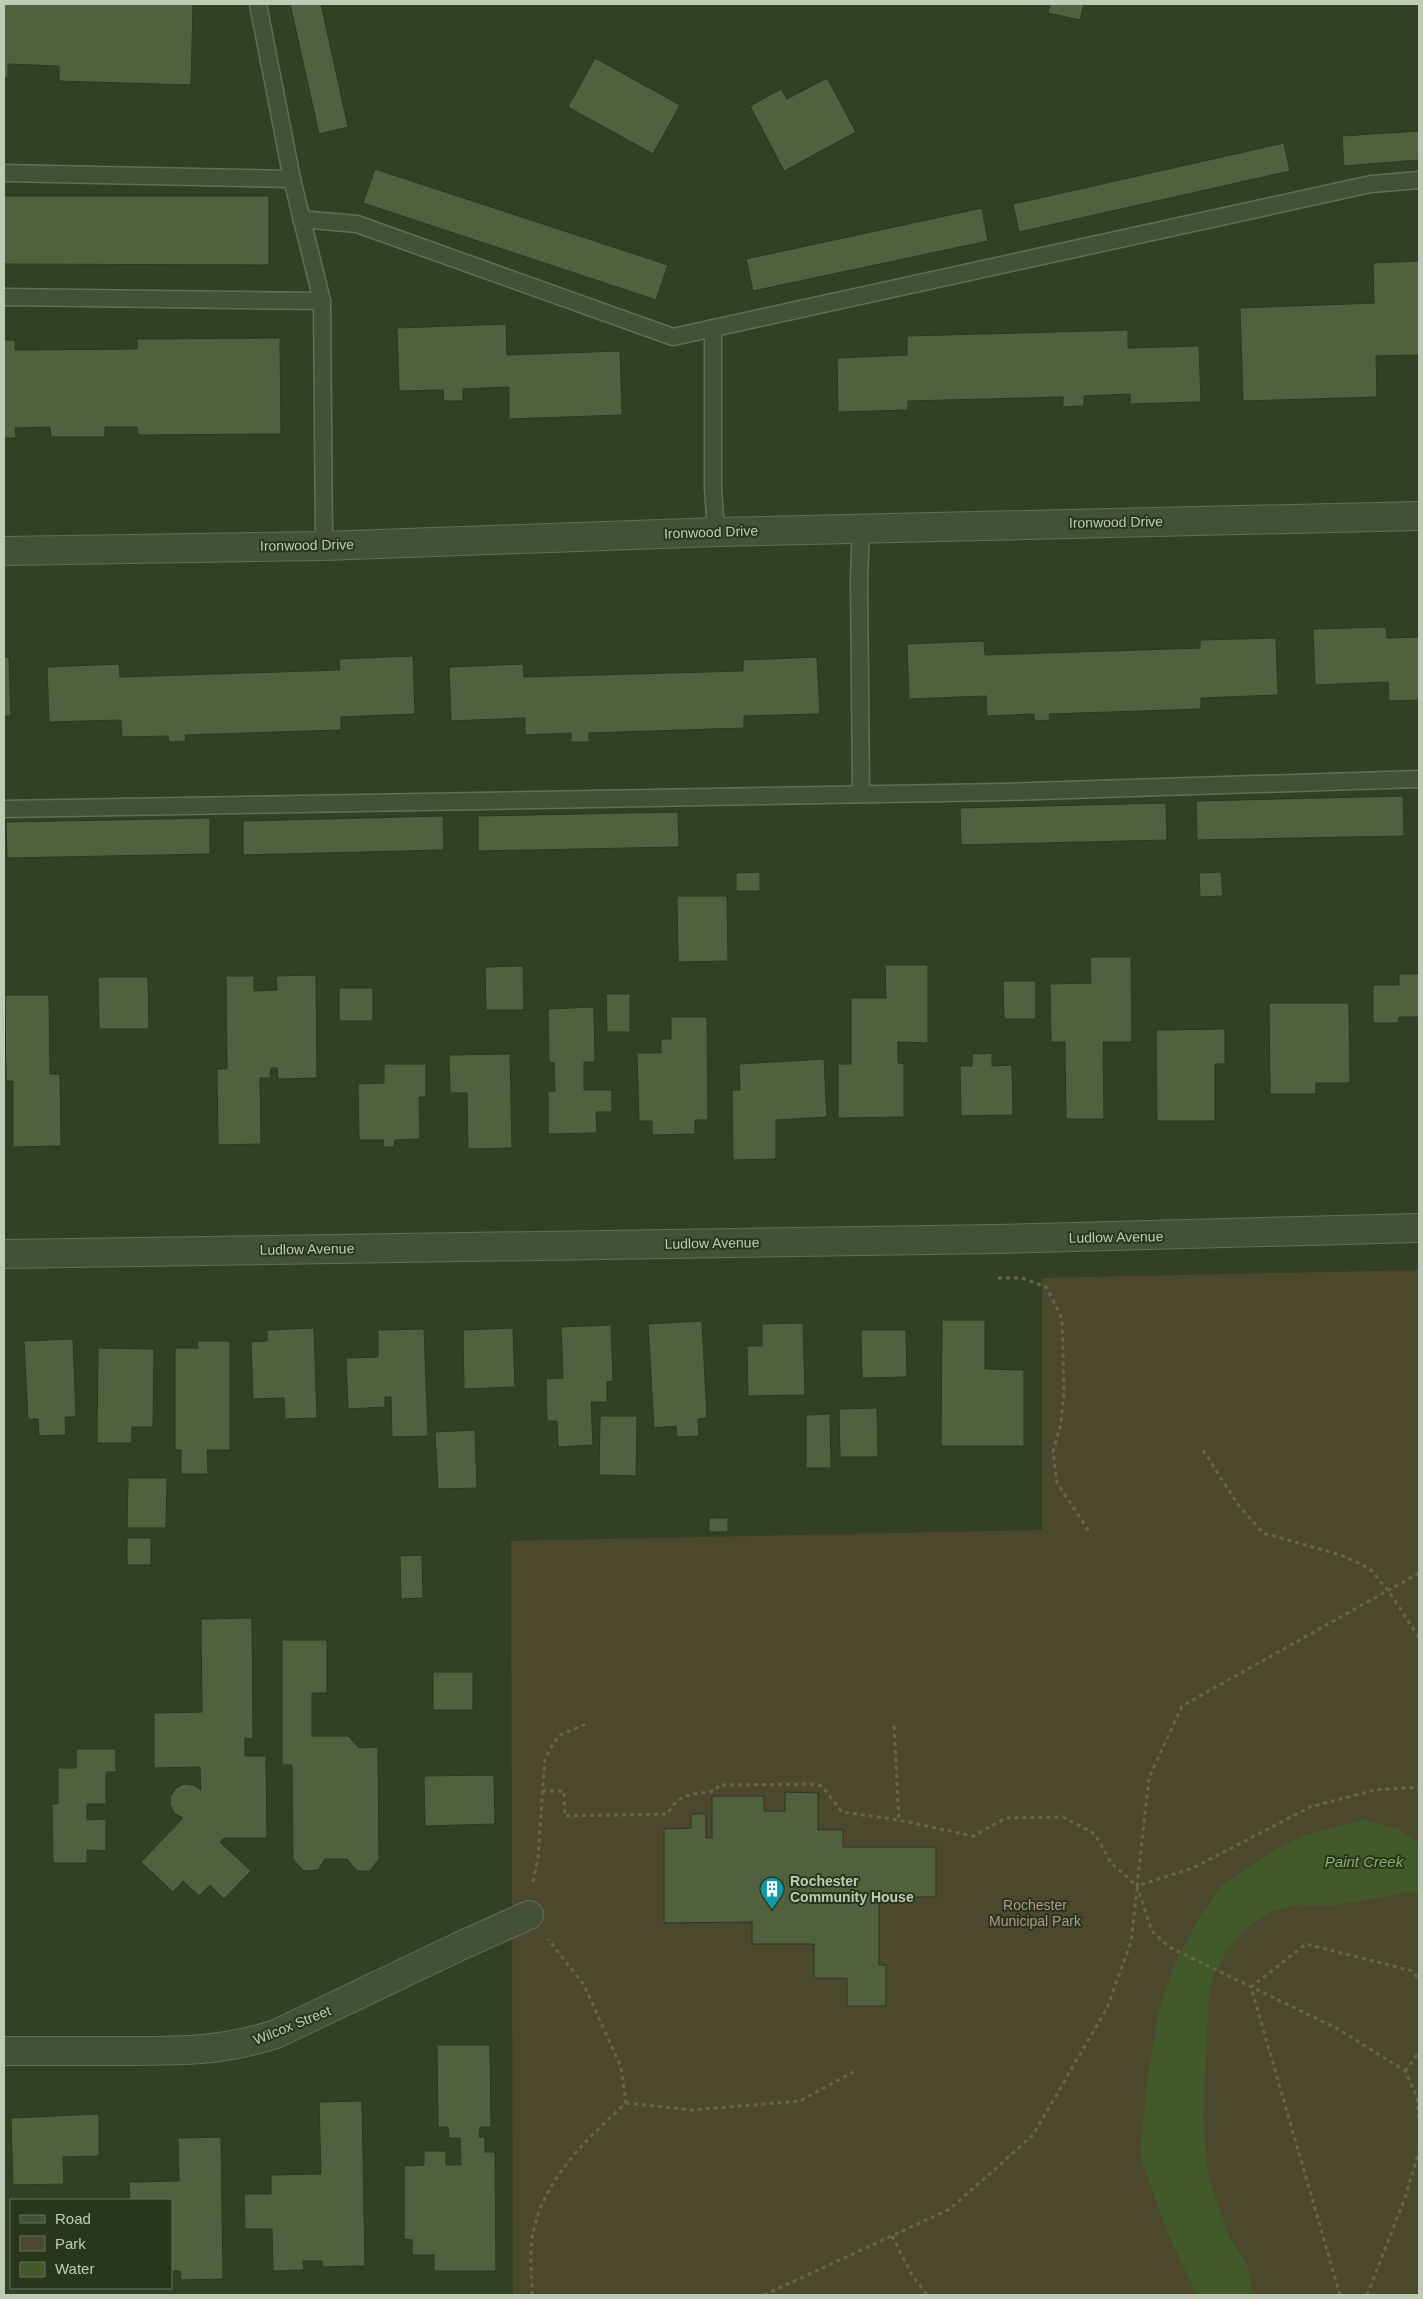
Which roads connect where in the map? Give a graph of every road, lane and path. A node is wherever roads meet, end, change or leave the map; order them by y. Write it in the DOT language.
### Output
graph roads {
  1 [pos="258,4"];
  2 [pos="4,173"];
  3 [pos="292,179"];
  4 [pos="1419,180"];
  5 [pos="301,219"];
  6 [pos="4,297"];
  7 [pos="322,301"];
  8 [pos="713,328"];
  9 [pos="1419,516"];
  10 [pos="861,528"];
  11 [pos="716,532"];
  12 [pos="324,546"];
  13 [pos="4,551"];
  14 [pos="1419,778"];
  15 [pos="861,794"];
  16 [pos="4,809"];
  17 [pos="1419,1228"];
  18 [pos="4,1254"];
  19 [pos="998,1278"];
  20 [pos="1203,1450"];
  21 [pos="1091,1534"];
  22 [pos="1419,1573"];
  23 [pos="1388,1590"];
  24 [pos="1419,1638"];
  25 [pos="586,1724"];
  26 [pos="894,1726"];
  27 [pos="1419,1787"];
  28 [pos="542,1791"];
  29 [pos="899,1820"];
  30 [pos="1137,1886"];
  31 [pos="530,1915"];
  32 [pos="1419,1981"];
  33 [pos="1251,1987"];
  34 [pos="4,2052"];
  35 [pos="1419,2052"];
  36 [pos="1405,2071"];
  37 [pos="853,2072"];
  38 [pos="626,2103"];
  39 [pos="1419,2119"];
  40 [pos="1419,2151"];
  41 [pos="892,2236"];
  42 [pos="532,2295"];
  43 [pos="764,2295"];
  44 [pos="927,2295"];
  45 [pos="1340,2295"];
  46 [pos="1367,2295"];
  1 -- 3 [label="lane"];
  2 -- 3 [label="lane"];
  3 -- 5 [label="lane"];
  4 -- 8 [label="lane"];
  5 -- 7 [label="lane"];
  5 -- 8 [label="lane"];
  6 -- 7 [label="lane"];
  7 -- 12 [label="lane"];
  8 -- 11 [label="lane"];
  9 -- 10 [label="street, Ironwood Drive"];
  10 -- 11 [label="street, Ironwood Drive"];
  10 -- 15 [label="lane"];
  11 -- 12 [label="street, Ironwood Drive"];
  12 -- 13 [label="street, Ironwood Drive"];
  14 -- 15 [label="lane"];
  15 -- 16 [label="lane"];
  17 -- 18 [label="street, Ludlow Avenue"];
  19 -- 21 [label="path"];
  20 -- 23 [label="path"];
  22 -- 23 [label="path"];
  23 -- 24 [label="path"];
  23 -- 30 [label="path"];
  25 -- 28 [label="path"];
  26 -- 29 [label="path"];
  27 -- 30 [label="path"];
  28 -- 29 [label="path"];
  28 -- 31 [label="path"];
  29 -- 30 [label="path"];
  30 -- 33 [label="path"];
  30 -- 41 [label="path"];
  31 -- 34 [label="street, Wilcox Street"];
  31 -- 38 [label="path"];
  32 -- 33 [label="path"];
  33 -- 36 [label="path"];
  33 -- 45 [label="path"];
  35 -- 36 [label="path"];
  36 -- 39 [label="path"];
  37 -- 38 [label="path"];
  38 -- 42 [label="path"];
  40 -- 46 [label="path"];
  41 -- 43 [label="path"];
  41 -- 44 [label="path"];
}
